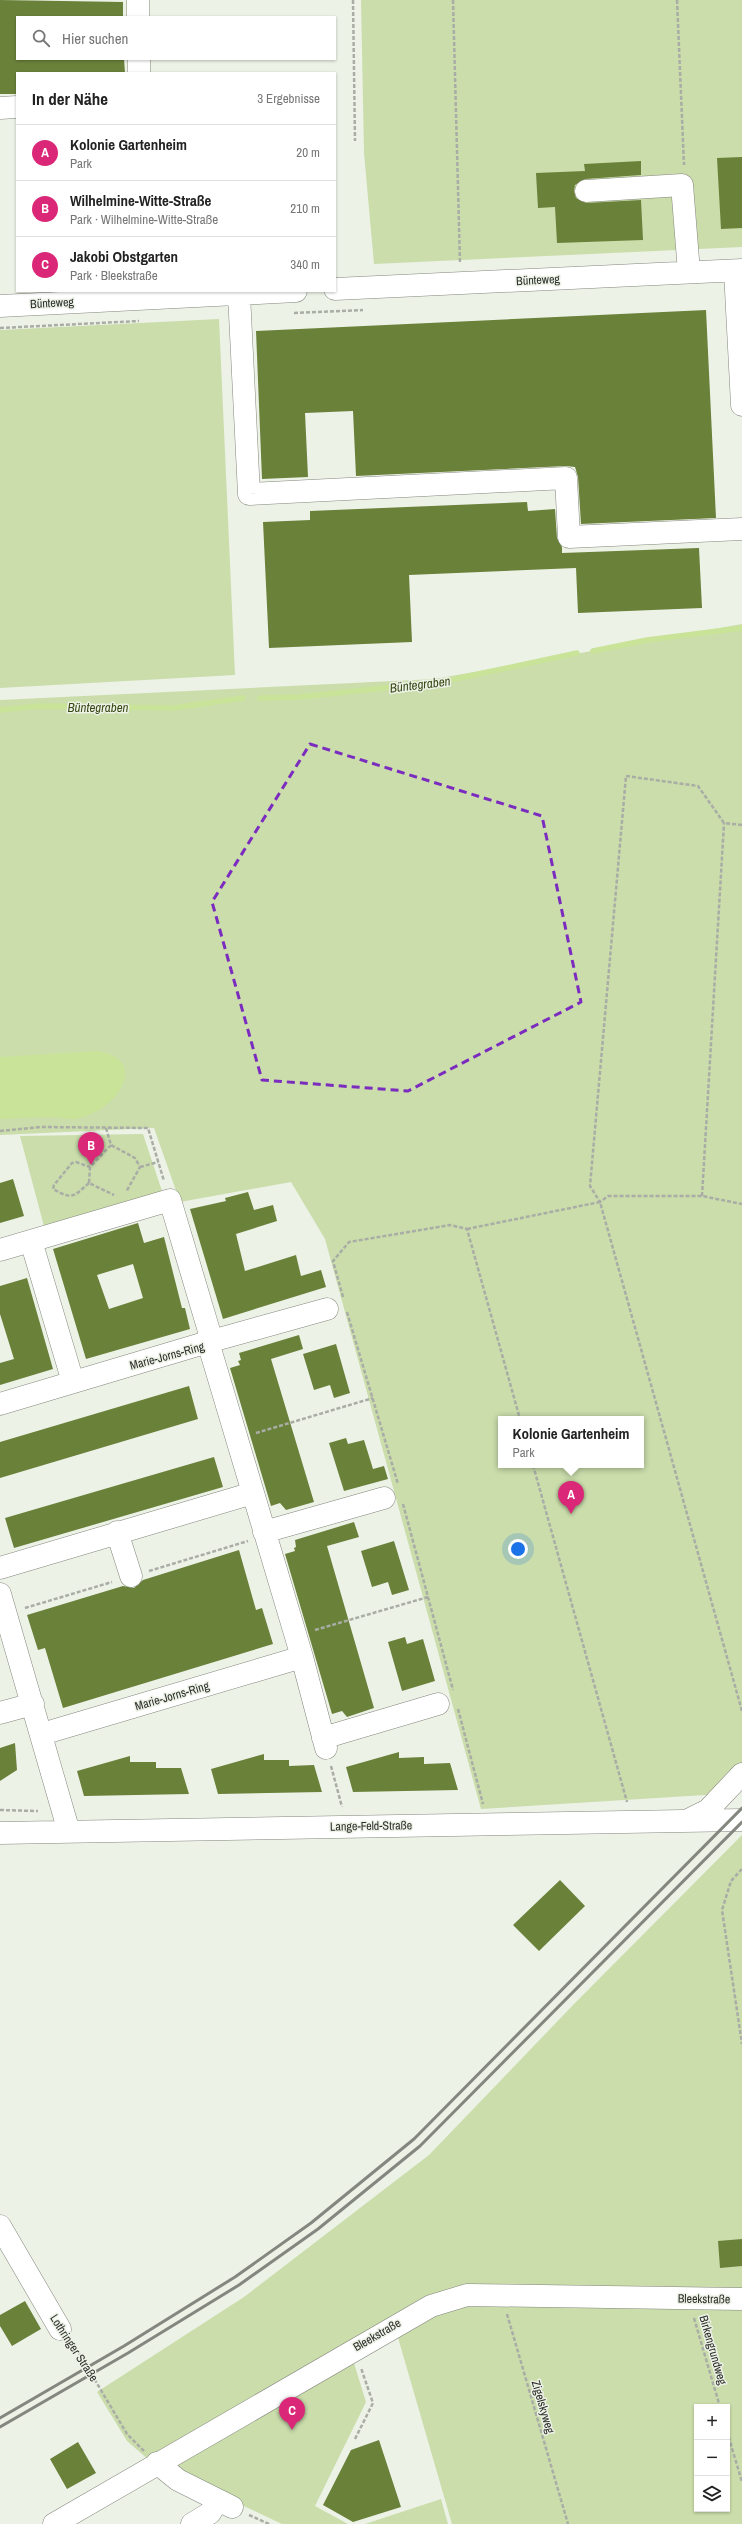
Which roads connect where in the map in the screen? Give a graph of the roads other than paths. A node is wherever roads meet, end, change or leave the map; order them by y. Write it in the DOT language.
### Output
graph roads {
  1 [pos="138,0"];
  2 [pos="138,16"];
  3 [pos="139,60"];
  4 [pos="139,72"];
  5 [pos="16,107"];
  6 [pos="0,108"];
  7 [pos="586,190"];
  8 [pos="739,270"];
  9 [pos="689,272"];
  10 [pos="336,289"];
  11 [pos="277,292"];
  12 [pos="239,294"];
  13 [pos="0,306"];
  14 [pos="742,405"];
  15 [pos="742,529"];
  16 [pos="31,1241"];
  17 [pos="0,1250"];
  18 [pos="340,1308"];
  19 [pos="208,1342"];
  20 [pos="73,1382"];
  21 [pos="0,1404"];
  22 [pos="253,1493"];
  23 [pos="395,1495"];
  24 [pos="117,1532"];
  25 [pos="264,1532"];
  26 [pos="0,1568"];
  27 [pos="131,1576"];
  28 [pos="0,1594"];
  29 [pos="302,1657"];
  30 [pos="450,1701"];
  31 [pos="32,1704"];
  32 [pos="0,1713"];
  33 [pos="42,1734"];
  34 [pos="742,1774"];
  35 [pos="742,1820"];
  36 [pos="685,1821"];
  37 [pos="69,1832"];
  38 [pos="0,1833"];
  39 [pos="0,2226"];
  40 [pos="742,2299"];
  41 [pos="60,2329"];
  42 [pos="157,2463"];
  43 [pos="54,2524"];
  44 [pos="192,2524"];
  1 -- 2 [label="street"];
  3 -- 4 [label="street"];
  5 -- 6 [label="street"];
  7 -- 9 [label="street"];
  8 -- 9 [label="street, Bünteweg"];
  8 -- 14 [label="street"];
  9 -- 10 [label="street, Bünteweg"];
  11 -- 12 [label="street, Bünteweg"];
  12 -- 13 [label="street, Bünteweg"];
  12 -- 15 [label="street"];
  16 -- 17 [label="street"];
  16 -- 19 [label="street"];
  16 -- 20 [label="street"];
  18 -- 19 [label="street"];
  19 -- 20 [label="street, Marie-Jorns-Ring"];
  19 -- 22 [label="street, Marie-Jorns-Ring"];
  20 -- 21 [label="street, Marie-Jorns-Ring"];
  22 -- 24 [label="street"];
  22 -- 25 [label="street, Marie-Jorns-Ring"];
  23 -- 25 [label="street"];
  24 -- 26 [label="street"];
  24 -- 27 [label="street"];
  25 -- 29 [label="street, Marie-Jorns-Ring"];
  28 -- 31 [label="street"];
  29 -- 30 [label="street, Marie-Jorns-Ring"];
  29 -- 33 [label="street, Marie-Jorns-Ring"];
  31 -- 32 [label="street"];
  31 -- 33 [label="street"];
  33 -- 37 [label="street"];
  34 -- 36 [label="street"];
  35 -- 36 [label="street, Lange-Feld-Straße"];
  36 -- 37 [label="street, Lange-Feld-Straße"];
  37 -- 38 [label="street, Lange-Feld-Straße"];
  39 -- 41 [label="street, Lothringer Straße"];
  40 -- 42 [label="street, Bleekstraße"];
  42 -- 43 [label="street, Bleekstraße"];
  42 -- 44 [label="street"];
}
